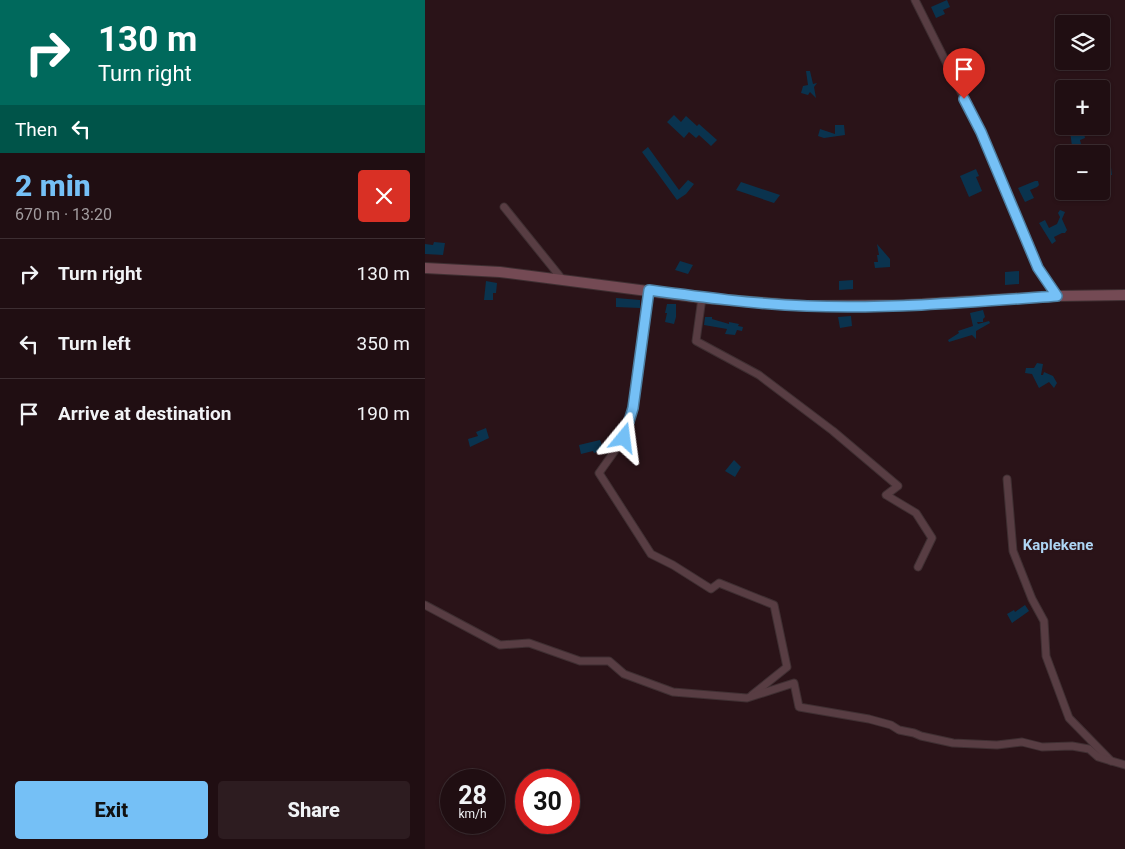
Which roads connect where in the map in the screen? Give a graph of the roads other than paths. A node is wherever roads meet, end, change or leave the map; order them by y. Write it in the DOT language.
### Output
graph roads {
  1 [pos="915,0"];
  2 [pos="503,207"];
  3 [pos="425,268"];
  4 [pos="562,279"];
  5 [pos="649,290"];
  6 [pos="1125,295"];
  7 [pos="1057,296"];
  8 [pos="702,298"];
  9 [pos="1007,479"];
  10 [pos="918,567"];
  11 [pos="425,605"];
  12 [pos="747,698"];
  13 [pos="1111,761"];
  14 [pos="1125,765"];
  1 -- 7 [label="street"];
  2 -- 4 [label="street"];
  3 -- 4 [label="street"];
  4 -- 5 [label="street"];
  5 -- 8 [label="street"];
  5 -- 12 [label="street"];
  6 -- 7 [label="street"];
  7 -- 8 [label="street"];
  8 -- 10 [label="street"];
  9 -- 13 [label="street"];
  11 -- 12 [label="street"];
  12 -- 13 [label="street"];
  13 -- 14 [label="street"];
}
